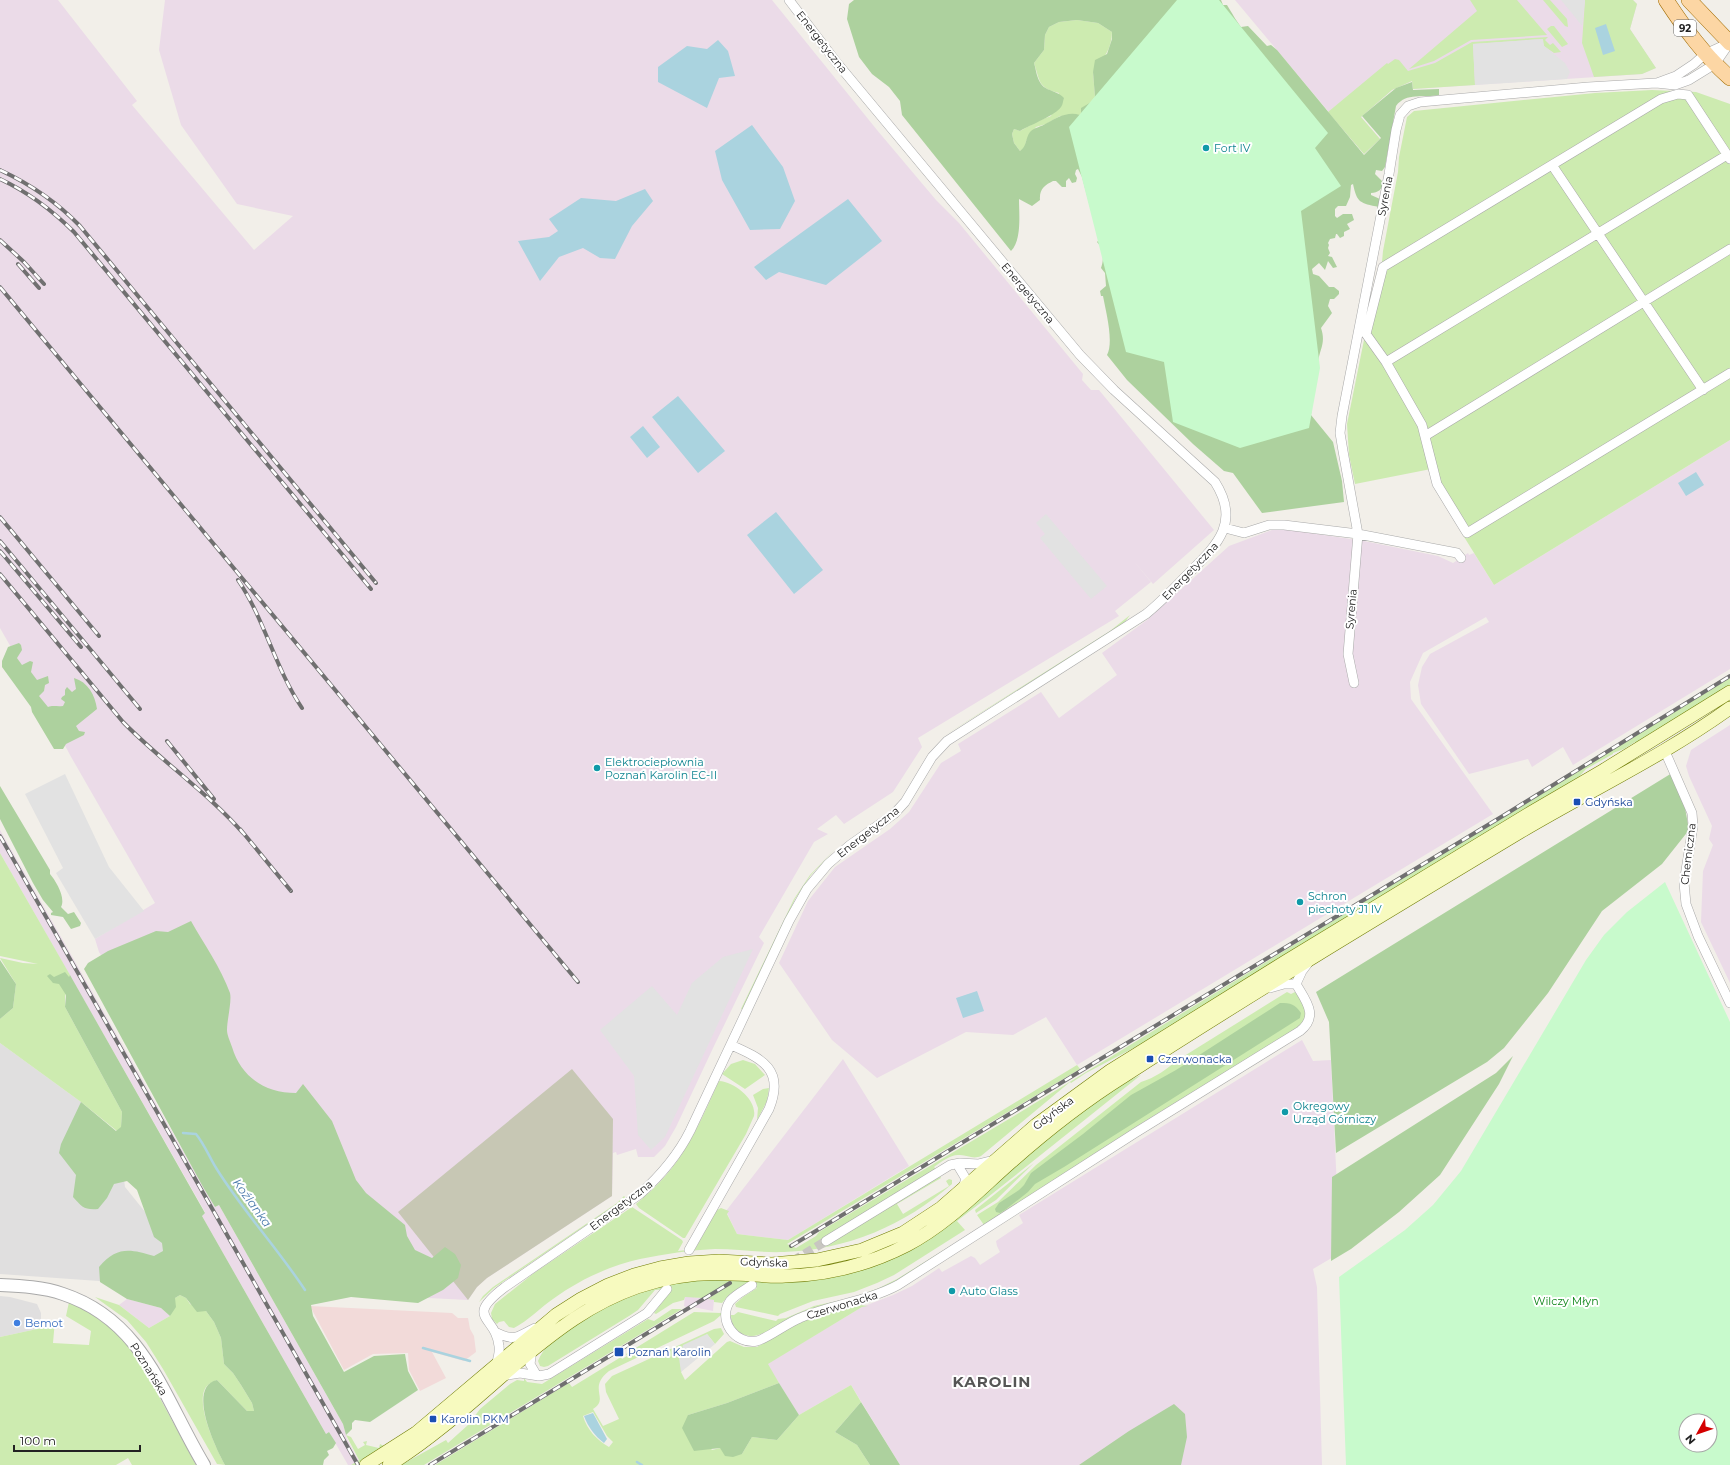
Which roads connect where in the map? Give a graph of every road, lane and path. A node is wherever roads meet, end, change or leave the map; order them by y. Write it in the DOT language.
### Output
graph roads {
  1 [pos="789,0"];
  2 [pos="1666,0"];
  3 [pos="1689,0"];
  4 [pos="1730,42"];
  5 [pos="1710,59"];
  6 [pos="1684,71"];
  7 [pos="1730,78"];
  8 [pos="1689,80"];
  9 [pos="1656,83"];
  10 [pos="1688,95"];
  11 [pos="1729,157"];
  12 [pos="1552,165"];
  13 [pos="1598,234"];
  14 [pos="1730,249"];
  15 [pos="1644,302"];
  16 [pos="1362,334"];
  17 [pos="1386,362"];
  18 [pos="1730,373"];
  19 [pos="1703,390"];
  20 [pos="1425,436"];
  21 [pos="1225,528"];
  22 [pos="1358,534"];
  23 [pos="1461,558"];
  24 [pos="1354,683"];
  25 [pos="1730,692"];
  26 [pos="1730,708"];
  27 [pos="1678,723"];
  28 [pos="1645,744"];
  29 [pos="1664,749"];
  30 [pos="1311,960"];
  31 [pos="1296,984"];
  32 [pos="1259,991"];
  33 [pos="1730,1003"];
  34 [pos="731,1045"];
  35 [pos="996,1159"];
  36 [pos="958,1164"];
  37 [pos="962,1190"];
  38 [pos="826,1240"];
  39 [pos="689,1250"];
  40 [pos="0,1285"];
  41 [pos="752,1285"];
  42 [pos="667,1289"];
  43 [pos="544,1324"];
  44 [pos="495,1332"];
  45 [pos="532,1350"];
  46 [pos="499,1370"];
  47 [pos="537,1376"];
  48 [pos="204,1465"];
  49 [pos="366,1465"];
  50 [pos="389,1465"];
  1 -- 21 [label="street, Energetyczna"];
  2 -- 5 [label="main road, 92"];
  3 -- 4 [label="main road, 92"];
  4 -- 5 [label="street, Syrenia"];
  4 -- 5 [label="street, Syrenia"];
  5 -- 6 [label="street, Syrenia"];
  5 -- 7 [label="main road, 92"];
  5 -- 8 [label="street, Syrenia"];
  6 -- 8 [label="street"];
  6 -- 9 [label="street, Syrenia"];
  8 -- 9 [label="street, Syrenia"];
  8 -- 10 [label="street"];
  9 -- 16 [label="street, Syrenia"];
  10 -- 11 [label="street"];
  10 -- 12 [label="street"];
  11 -- 13 [label="street"];
  12 -- 13 [label="street"];
  12 -- 16 [label="street"];
  13 -- 15 [label="street"];
  13 -- 17 [label="street"];
  14 -- 15 [label="street"];
  15 -- 19 [label="street"];
  15 -- 20 [label="street"];
  16 -- 17 [label="street"];
  16 -- 22 [label="street, Syrenia"];
  17 -- 20 [label="street"];
  18 -- 19 [label="street"];
  19 -- 20 [label="street"];
  21 -- 22 [label="street"];
  21 -- 34 [label="street, Energetyczna"];
  22 -- 23 [label="street"];
  22 -- 24 [label="street, Syrenia"];
  25 -- 27 [label="main road, Gdyńska"];
  26 -- 29 [label="main road, Gdyńska"];
  27 -- 28 [label="main road, Gdyńska"];
  27 -- 29 [label="street"];
  28 -- 29 [label="street"];
  28 -- 35 [label="main road, Gdyńska"];
  29 -- 30 [label="main road, Gdyńska"];
  29 -- 33 [label="street, Chemiczna"];
  30 -- 31 [label="street"];
  30 -- 32 [label="main road, Gdyńska"];
  31 -- 32 [label="street"];
  31 -- 41 [label="street, Czerwonacka"];
  32 -- 45 [label="main road, Gdyńska"];
  34 -- 39 [label="street"];
  34 -- 44 [label="street, Energetyczna"];
  35 -- 36 [label="street"];
  35 -- 37 [label="main road, Gdyńska"];
  36 -- 37 [label="street"];
  36 -- 38 [label="street"];
  37 -- 43 [label="main road, Gdyńska"];
  40 -- 48 [label="street, Poznańska"];
  42 -- 47 [label="street"];
  43 -- 44 [label="street"];
  43 -- 46 [label="main road, Gdyńska"];
  44 -- 46 [label="street, Energetyczna"];
  45 -- 46 [label="main road, Gdyńska"];
  45 -- 47 [label="street"];
  46 -- 47 [label="street"];
  46 -- 49 [label="main road, Gdyńska"];
  46 -- 50 [label="main road, Gdyńska"];
}
